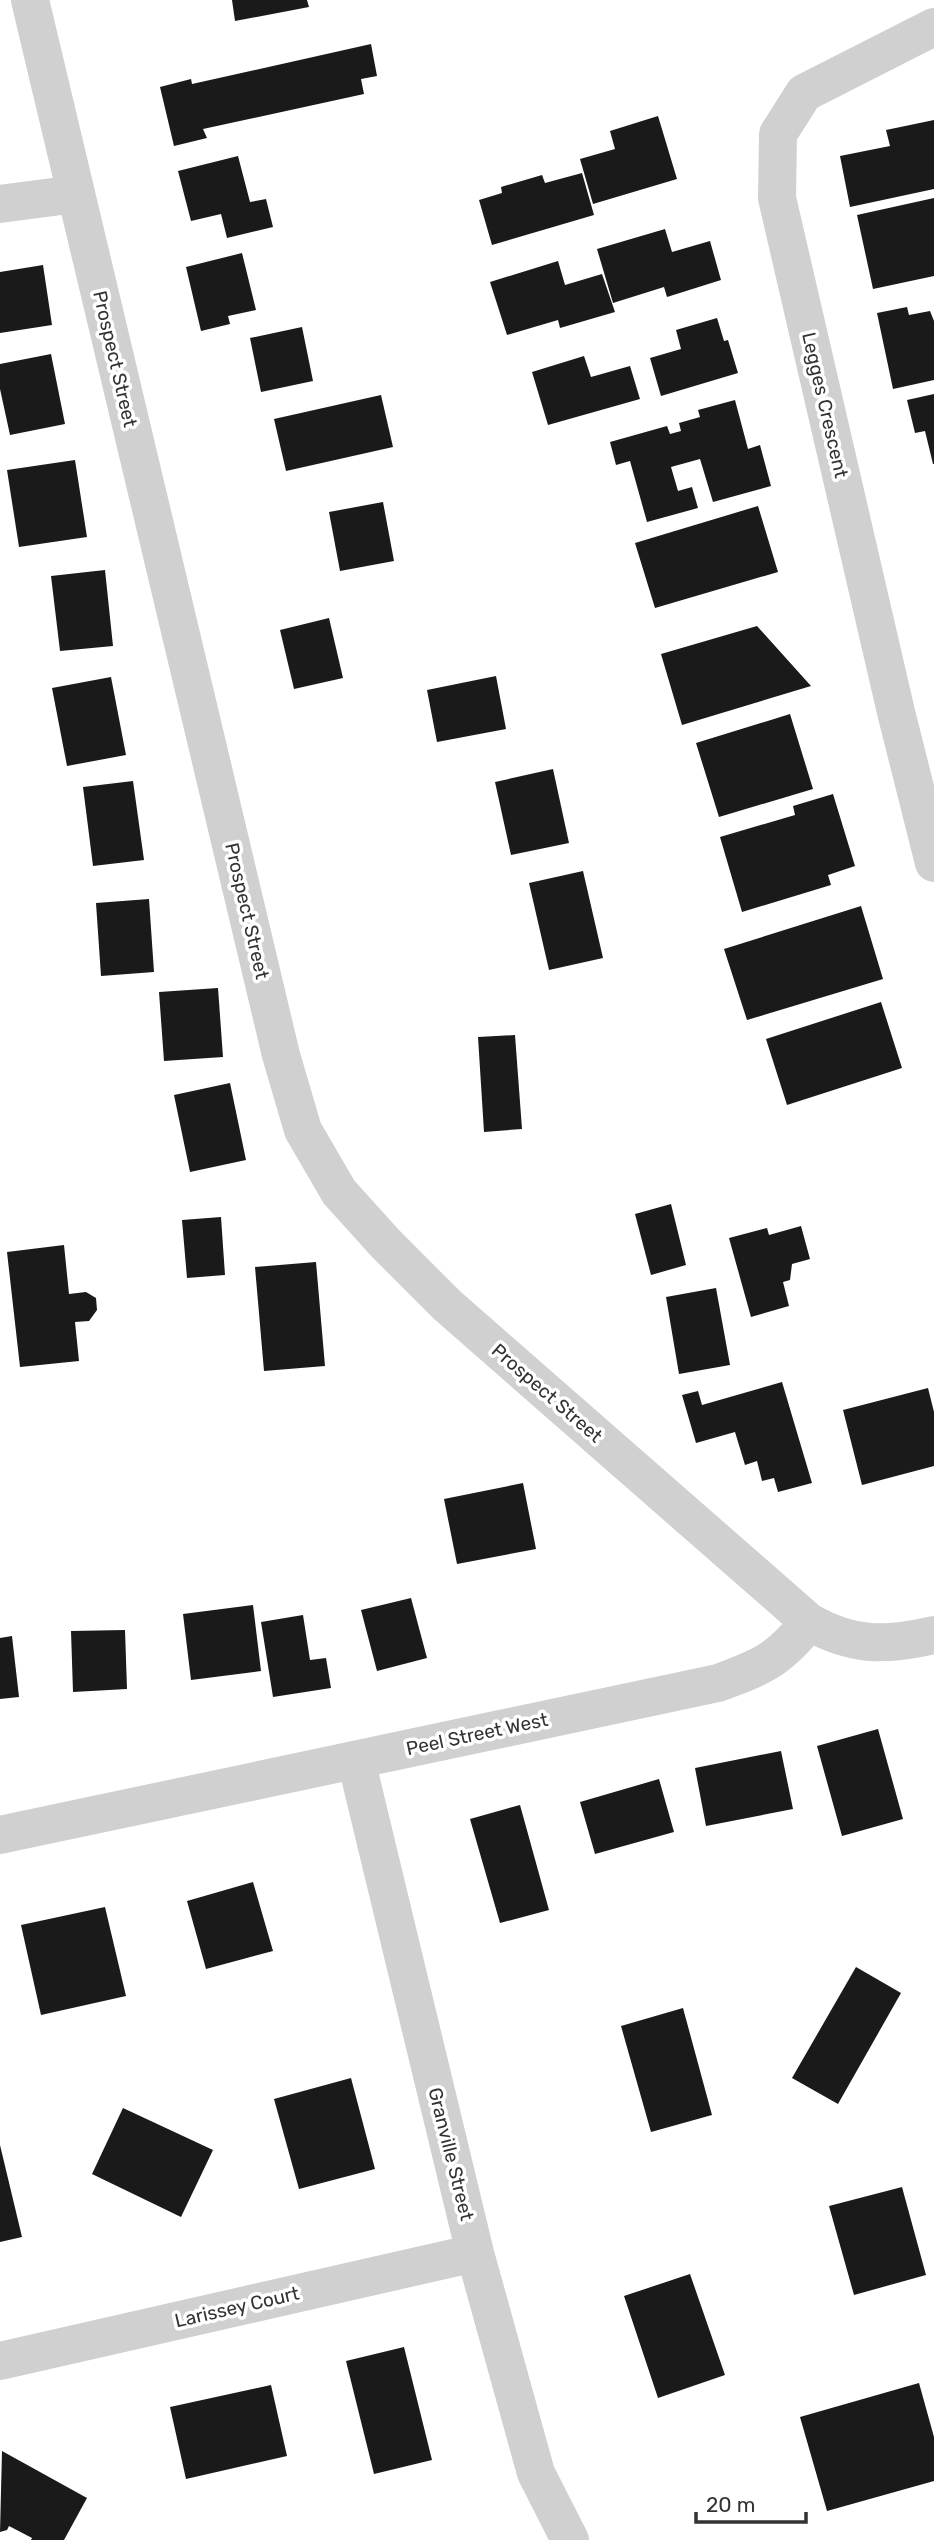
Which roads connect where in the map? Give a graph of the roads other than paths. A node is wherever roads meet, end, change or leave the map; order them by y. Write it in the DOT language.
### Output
graph roads {
  1 [pos="30,0"];
  2 [pos="934,27"];
  3 [pos="76,194"];
  4 [pos="0,204"];
  5 [pos="934,863"];
  6 [pos="809,1622"];
  7 [pos="934,1635"];
  8 [pos="356,1760"];
  9 [pos="0,1835"];
  10 [pos="475,2253"];
  11 [pos="0,2361"];
  12 [pos="570,2540"];
  1 -- 3 [label="street, Prospect Street"];
  2 -- 5 [label="street, Legges Crescent"];
  3 -- 4 [label="street"];
  3 -- 6 [label="street, Prospect Street"];
  6 -- 7 [label="street"];
  6 -- 8 [label="street, Peel Street West"];
  8 -- 9 [label="street, Peel Street West"];
  8 -- 10 [label="street, Granville Street"];
  10 -- 11 [label="street, Larissey Court"];
  10 -- 12 [label="street, Granville Street"];
}
